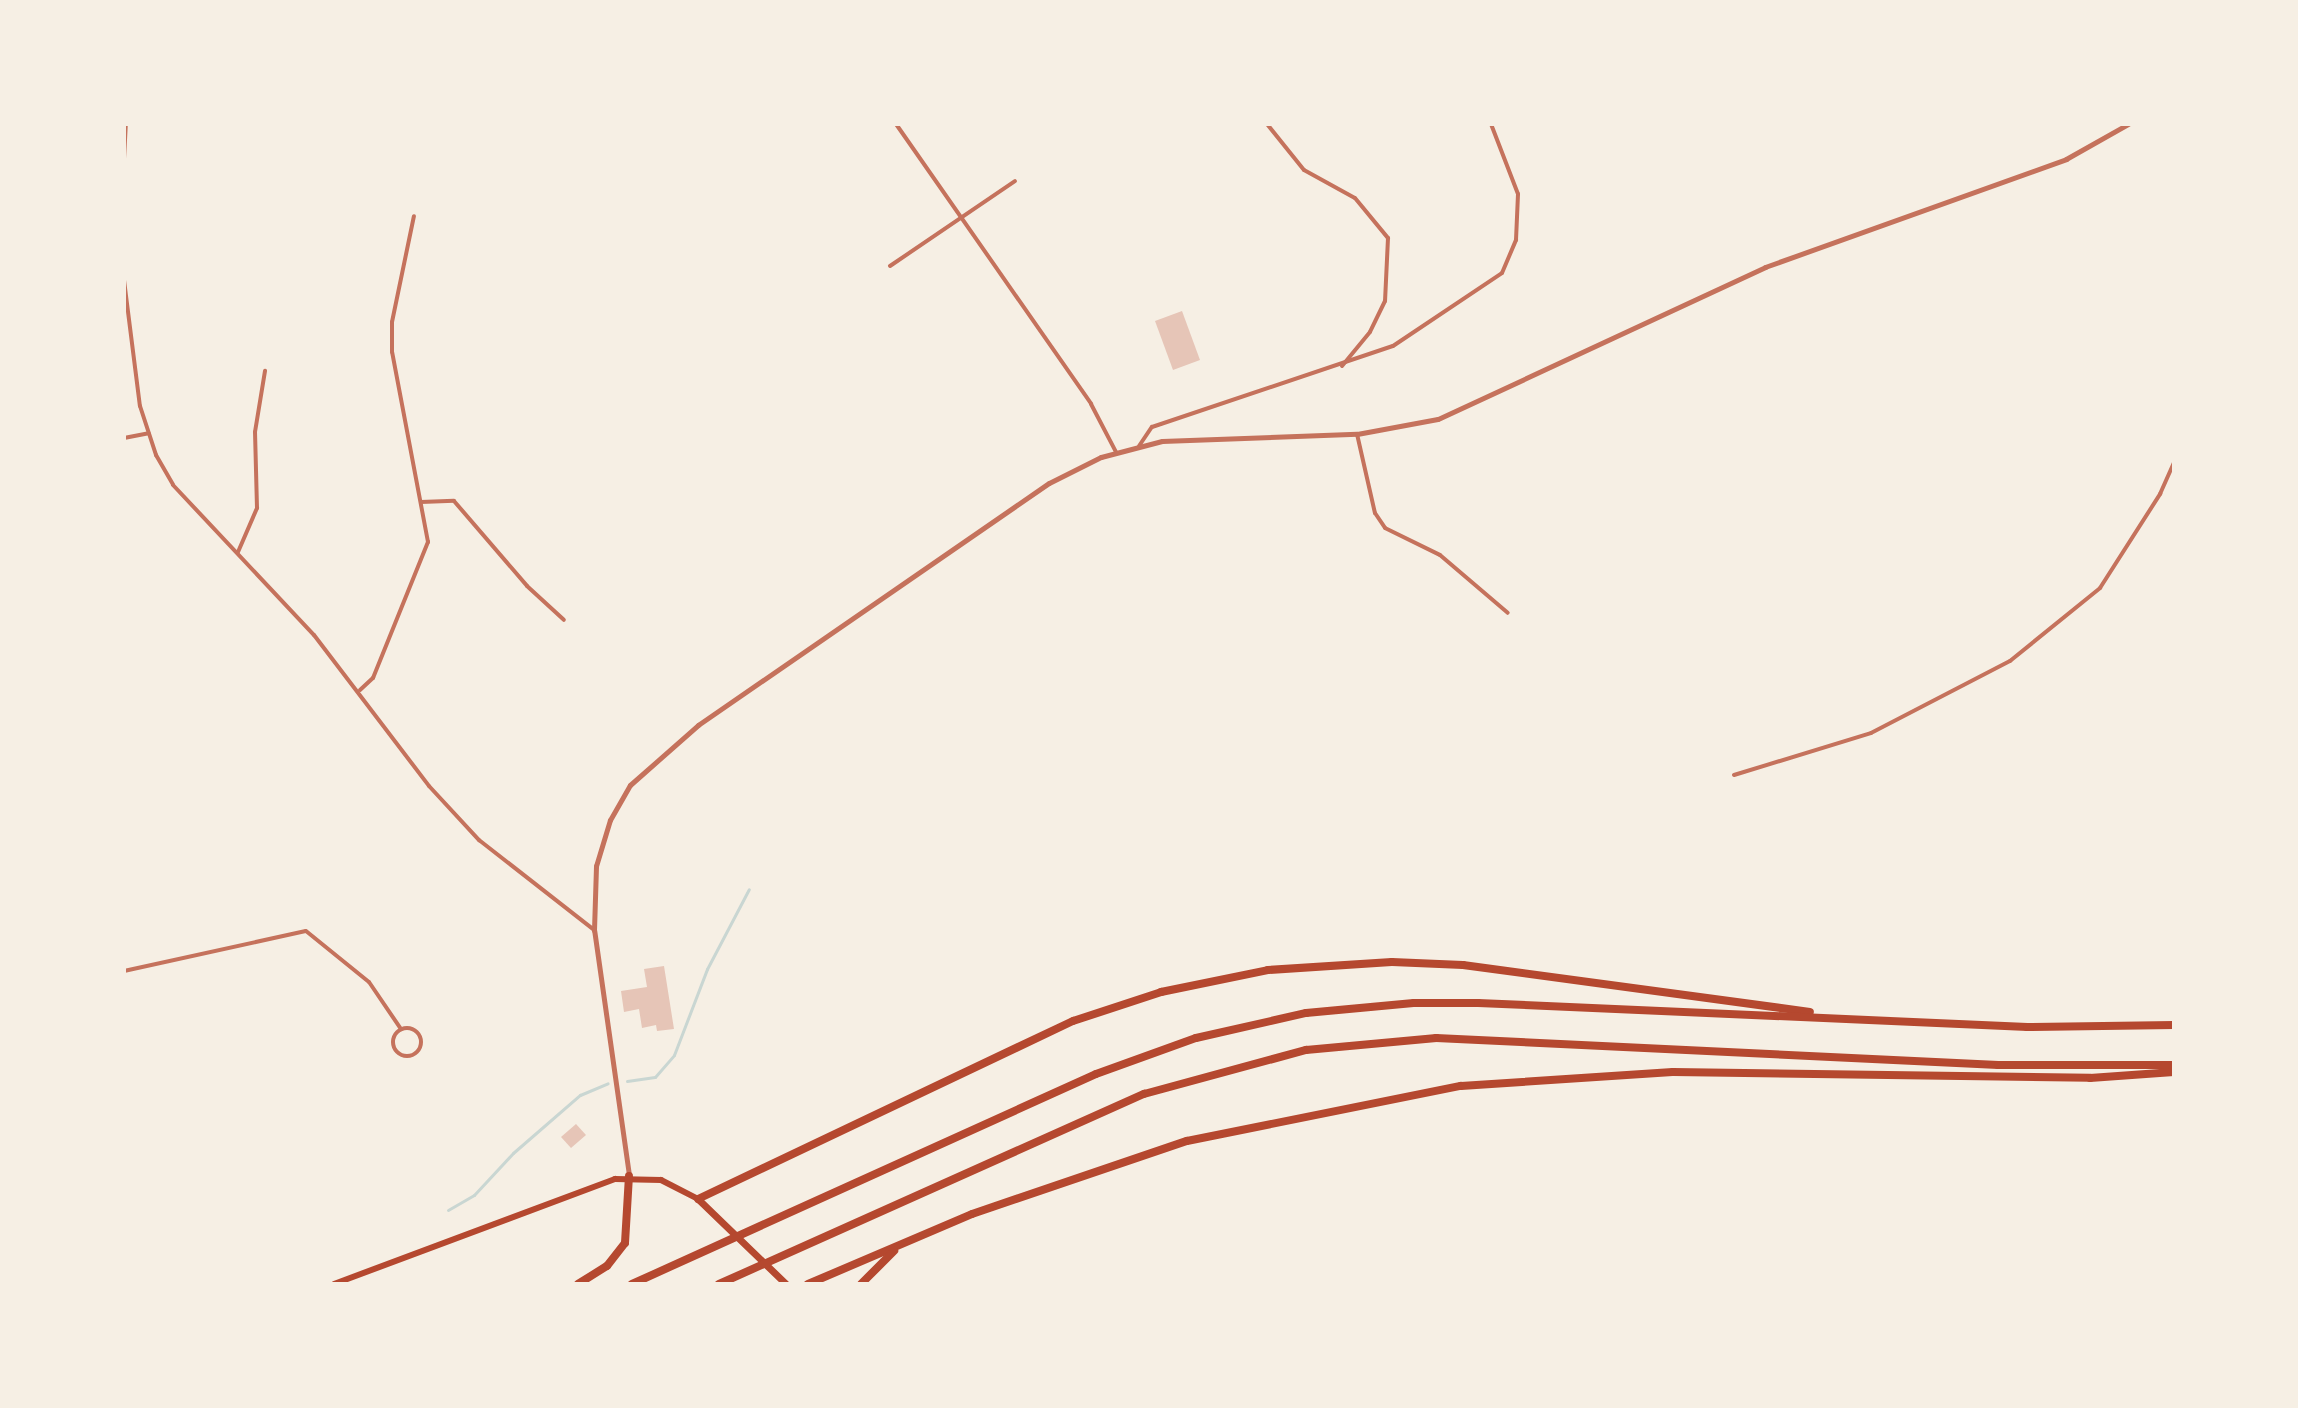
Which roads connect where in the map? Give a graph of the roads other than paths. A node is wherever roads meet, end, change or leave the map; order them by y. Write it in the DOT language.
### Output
graph roads {
  1 [pos="126,124"];
  2 [pos="896,124"];
  3 [pos="1267,124"];
  4 [pos="1491,124"];
  5 [pos="2128,124"];
  6 [pos="124,159"];
  7 [pos="1015,181"];
  8 [pos="414,216"];
  9 [pos="960,217"];
  10 [pos="890,266"];
  11 [pos="124,280"];
  12 [pos="1340,368"];
  13 [pos="265,371"];
  14 [pos="149,433"];
  15 [pos="1357,434"];
  16 [pos="124,438"];
  17 [pos="1139,446"];
  18 [pos="1116,452"];
  19 [pos="2174,462"];
  20 [pos="421,502"];
  21 [pos="238,552"];
  22 [pos="1508,613"];
  23 [pos="564,620"];
  24 [pos="360,690"];
  25 [pos="1734,775"];
  26 [pos="594,930"];
  27 [pos="124,971"];
  28 [pos="1851,1019"];
  29 [pos="2174,1025"];
  30 [pos="401,1029"];
  31 [pos="2174,1065"];
  32 [pos="2174,1072"];
  33 [pos="629,1176"];
  34 [pos="698,1199"];
  35 [pos="905,1244"];
  36 [pos="334,1284"];
  37 [pos="578,1284"];
  38 [pos="632,1284"];
  39 [pos="719,1284"];
  40 [pos="786,1284"];
  41 [pos="808,1284"];
  42 [pos="861,1284"];
  1 -- 6 [label="street"];
  2 -- 9 [label="street"];
  3 -- 12 [label="street"];
  4 -- 12 [label="street"];
  5 -- 15 [label="street"];
  7 -- 9 [label="street"];
  8 -- 20 [label="street"];
  9 -- 10 [label="street"];
  9 -- 18 [label="street"];
  11 -- 14 [label="street"];
  12 -- 17 [label="street"];
  13 -- 21 [label="street"];
  14 -- 16 [label="street"];
  14 -- 21 [label="street"];
  15 -- 17 [label="street"];
  15 -- 22 [label="street"];
  17 -- 18 [label="street"];
  18 -- 26 [label="street"];
  19 -- 25 [label="street"];
  20 -- 23 [label="street"];
  20 -- 24 [label="street"];
  21 -- 24 [label="street"];
  24 -- 26 [label="street"];
  26 -- 33 [label="street"];
  27 -- 30 [label="street"];
  28 -- 29 [label="highway"];
  28 -- 34 [label="highway"];
  28 -- 38 [label="highway"];
  30 -- 30 [label="street"];
  31 -- 39 [label="highway"];
  32 -- 35 [label="highway"];
  33 -- 34 [label="main road"];
  33 -- 36 [label="main road"];
  33 -- 37 [label="highway"];
  34 -- 40 [label="highway"];
  35 -- 41 [label="highway"];
  35 -- 42 [label="highway"];
}
